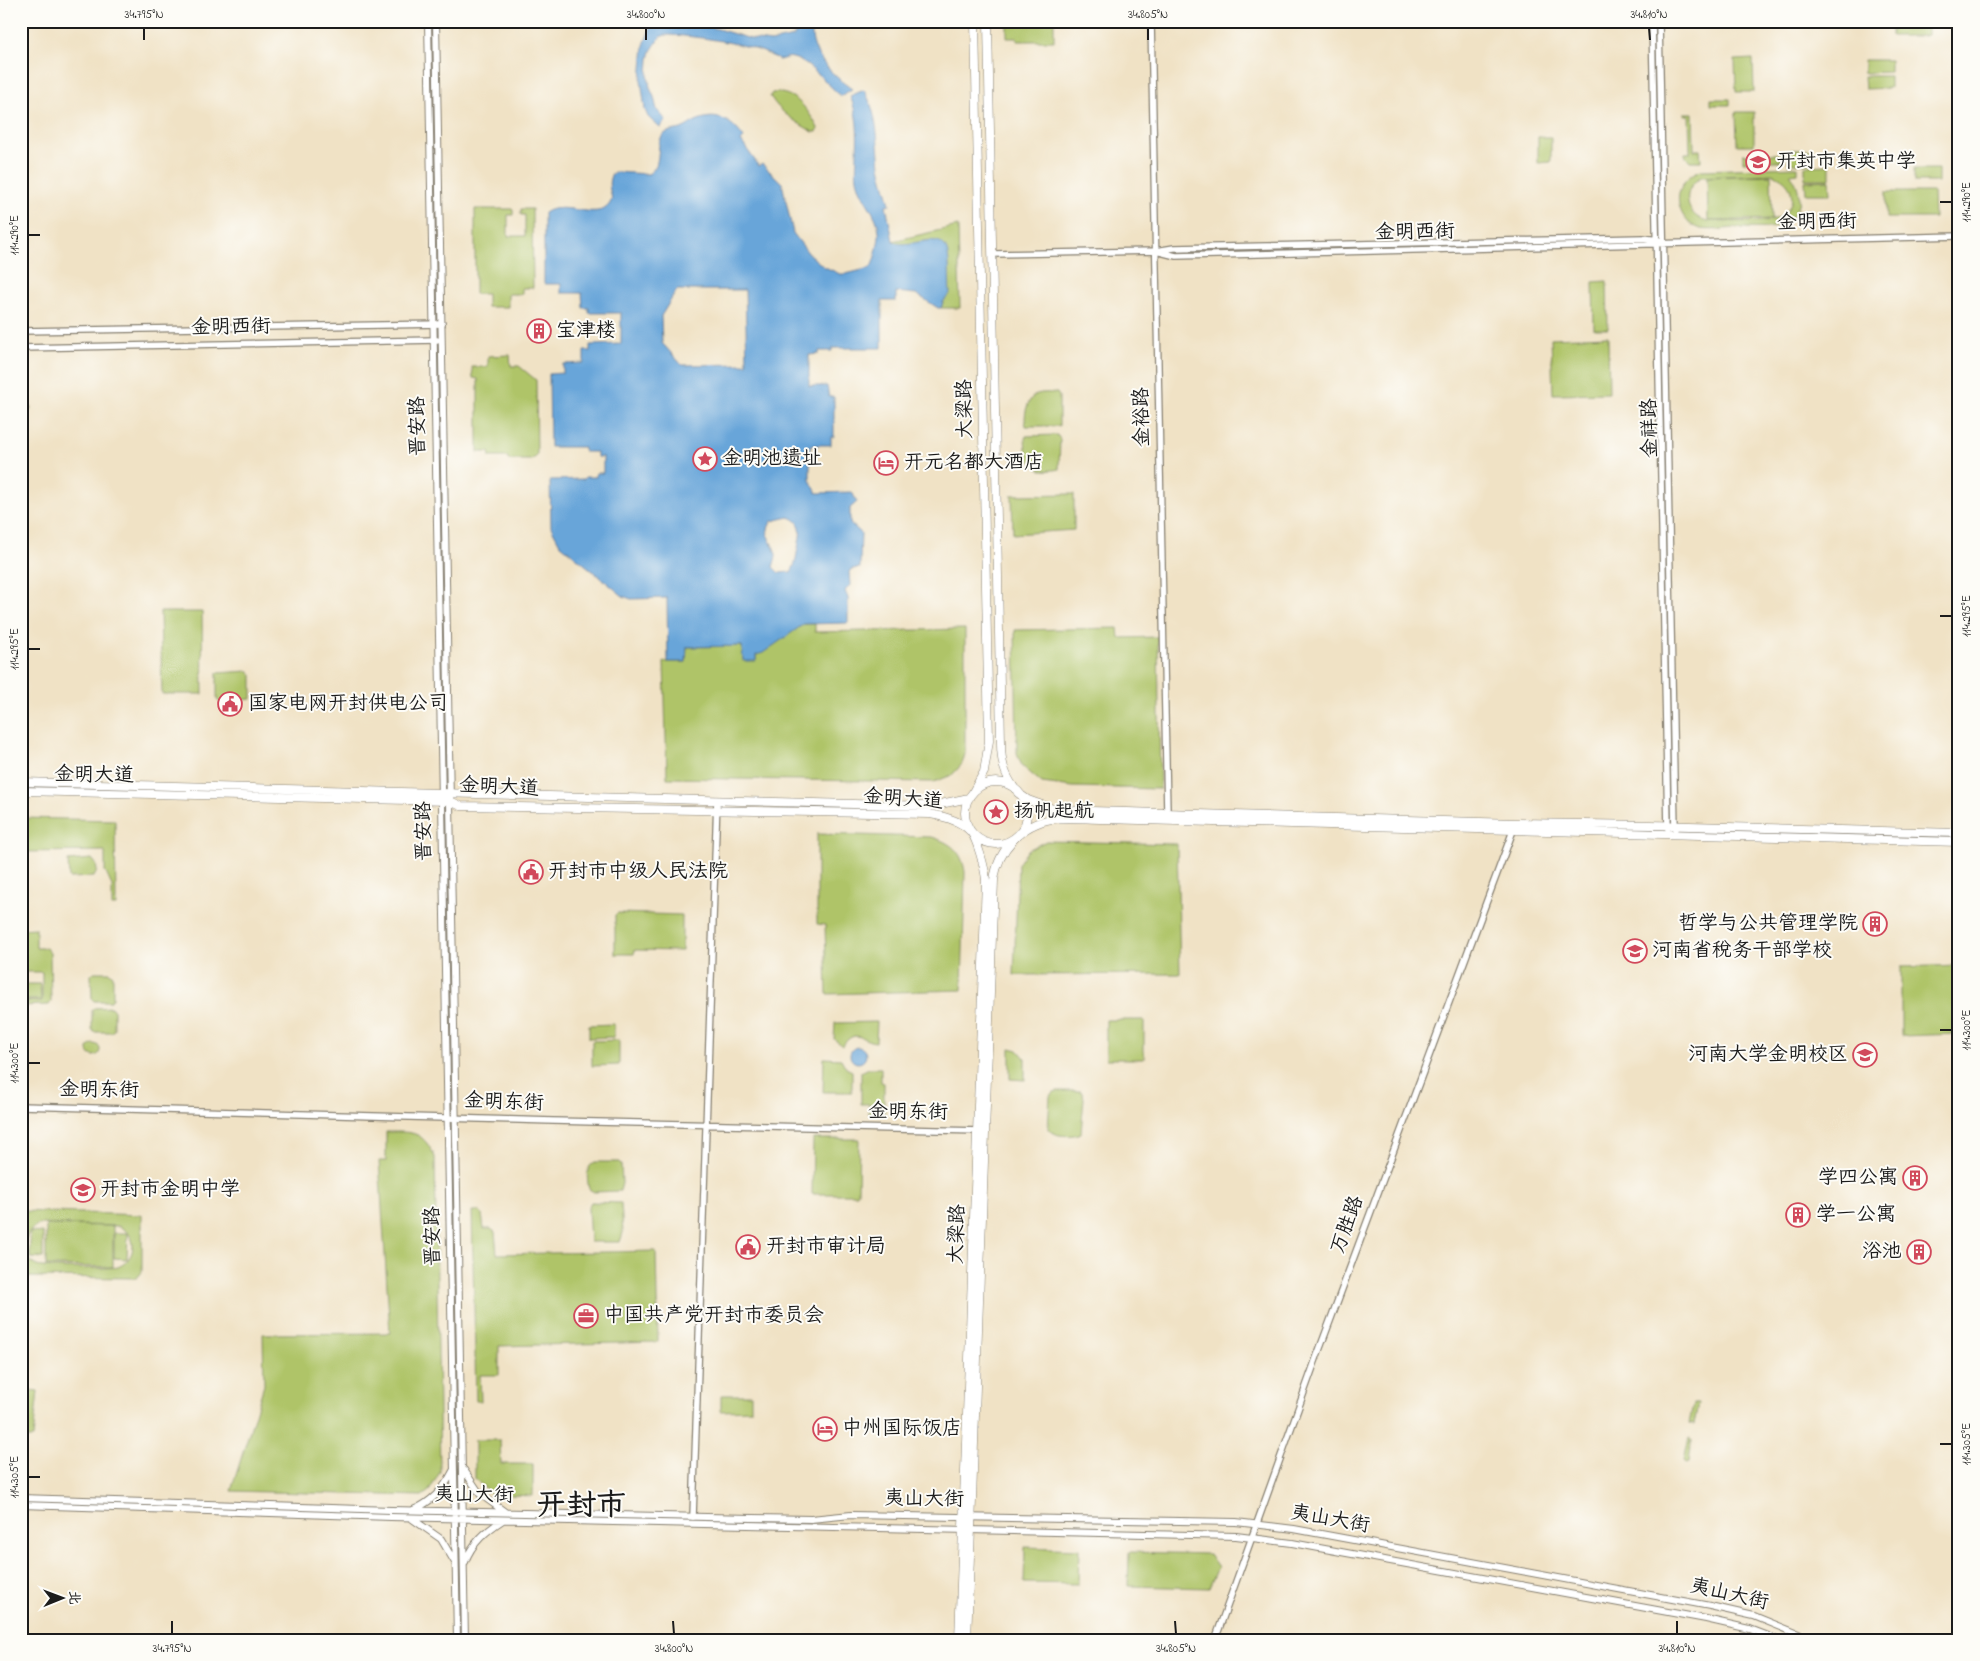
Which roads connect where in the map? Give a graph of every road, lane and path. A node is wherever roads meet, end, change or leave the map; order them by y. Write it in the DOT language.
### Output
graph roads {
  1 [pos="428,21"];
  2 [pos="436,21"];
  3 [pos="975,21"];
  4 [pos="988,21"];
  5 [pos="1151,21"];
  6 [pos="1652,21"];
  7 [pos="1659,21"];
  8 [pos="1959,236"];
  9 [pos="1656,242"];
  10 [pos="1663,242"];
  11 [pos="1156,251"];
  12 [pos="992,254"];
  13 [pos="433,324"];
  14 [pos="442,324"];
  15 [pos="21,331"];
  16 [pos="434,340"];
  17 [pos="442,340"];
  18 [pos="21,348"];
  19 [pos="21,782"];
  20 [pos="21,791"];
  21 [pos="1017,791"];
  22 [pos="445,792"];
  23 [pos="971,795"];
  24 [pos="717,800"];
  25 [pos="446,801"];
  26 [pos="717,810"];
  27 [pos="1167,812"];
  28 [pos="1671,825"];
  29 [pos="1515,827"];
  30 [pos="970,831"];
  31 [pos="1959,833"];
  32 [pos="1671,834"];
  33 [pos="1017,836"];
  34 [pos="1959,842"];
  35 [pos="21,1106"];
  36 [pos="447,1118"];
  37 [pos="456,1118"];
  38 [pos="705,1125"];
  39 [pos="981,1131"];
  40 [pos="454,1467"];
  41 [pos="463,1468"];
  42 [pos="21,1498"];
  43 [pos="21,1505"];
  44 [pos="410,1514"];
  45 [pos="455,1515"];
  46 [pos="464,1515"];
  47 [pos="505,1516"];
  48 [pos="692,1517"];
  49 [pos="967,1517"];
  50 [pos="1256,1524"];
  51 [pos="967,1530"];
  52 [pos="1251,1537"];
  53 [pos="464,1566"];
  54 [pos="456,1567"];
  55 [pos="457,1640"];
  56 [pos="466,1640"];
  57 [pos="959,1640"];
  58 [pos="966,1640"];
  59 [pos="1215,1640"];
  60 [pos="1779,1640"];
  61 [pos="1813,1640"];
  1 -- 13 [label="main road, 晋安路"];
  2 -- 14 [label="main road, 晋安路"];
  3 -- 23 [label="main road, 大梁路"];
  4 -- 12 [label="main road, 大梁路"];
  5 -- 11 [label="street, 金裕路"];
  6 -- 9 [label="street, 金祥路"];
  7 -- 10 [label="street, 金祥路"];
  8 -- 10 [label="street, 金明西街"];
  9 -- 10 [label="street, 金明西街"];
  9 -- 11 [label="street, 金明西街"];
  9 -- 28 [label="street, 金祥路"];
  10 -- 28 [label="street, 金祥路"];
  11 -- 12 [label="street, 金明西街"];
  11 -- 27 [label="street, 金裕路"];
  12 -- 21 [label="main road, 大梁路"];
  13 -- 14 [label="street, 金明西街"];
  13 -- 15 [label="street, 金明西街"];
  13 -- 16 [label="main road, 晋安路"];
  14 -- 17 [label="main road, 晋安路"];
  16 -- 17 [label="street, 金明西街"];
  16 -- 18 [label="street, 金明西街"];
  16 -- 22 [label="main road, 晋安路"];
  17 -- 22 [label="main road, 晋安路"];
  19 -- 22 [label="main road, 金明大道"];
  20 -- 25 [label="main road, 金明大道"];
  21 -- 23 [label="main road"];
  21 -- 27 [label="main road"];
  21 -- 33 [label="main road"];
  22 -- 24 [label="main road, 金明大道"];
  22 -- 25 [label="main road, 晋安路"];
  23 -- 24 [label="main road, 金明大道"];
  23 -- 30 [label="main road"];
  24 -- 26 [label="street"];
  25 -- 26 [label="main road, 金明大道"];
  25 -- 36 [label="main road, 晋安路"];
  25 -- 37 [label="main road, 晋安路"];
  26 -- 30 [label="main road, 金明大道"];
  26 -- 38 [label="street"];
  27 -- 29 [label="main road"];
  28 -- 29 [label="main road"];
  28 -- 31 [label="main road"];
  28 -- 32 [label="street, 金祥路"];
  29 -- 32 [label="main road"];
  29 -- 33 [label="main road"];
  29 -- 50 [label="street, 万胜路"];
  30 -- 33 [label="main road"];
  30 -- 39 [label="main road, 大梁路"];
  32 -- 34 [label="main road"];
  33 -- 39 [label="main road, 大梁路"];
  35 -- 36 [label="street, 金明东街"];
  36 -- 37 [label="street, 金明东街"];
  36 -- 40 [label="main road, 晋安路"];
  37 -- 38 [label="street, 金明东街"];
  37 -- 41 [label="main road, 晋安路"];
  38 -- 39 [label="street, 金明东街"];
  38 -- 48 [label="street"];
  39 -- 49 [label="main road, 大梁路"];
  40 -- 44 [label="main road"];
  40 -- 45 [label="main road, 晋安路"];
  41 -- 46 [label="main road, 晋安路"];
  41 -- 47 [label="main road"];
  42 -- 44 [label="main road, 夷山大街"];
  43 -- 44 [label="main road, 夷山大街"];
  44 -- 45 [label="main road, 夷山大街"];
  44 -- 54 [label="main road"];
  45 -- 46 [label="main road, 夷山大街"];
  45 -- 54 [label="main road, 晋安路"];
  46 -- 47 [label="main road, 夷山大街"];
  46 -- 53 [label="main road, 晋安路"];
  47 -- 48 [label="main road, 夷山大街"];
  47 -- 51 [label="main road, 夷山大街"];
  47 -- 53 [label="main road"];
  48 -- 49 [label="main road, 夷山大街"];
  49 -- 50 [label="main road, 夷山大街"];
  49 -- 51 [label="main road, 大梁路"];
  50 -- 52 [label="street, 万胜路"];
  50 -- 61 [label="main road, 夷山大街"];
  51 -- 52 [label="main road, 夷山大街"];
  51 -- 57 [label="main road, 大梁路"];
  51 -- 58 [label="main road, 大梁路"];
  52 -- 59 [label="street, 万胜路"];
  52 -- 60 [label="main road, 夷山大街"];
  53 -- 56 [label="main road, 晋安路"];
  54 -- 55 [label="main road, 晋安路"];
}
